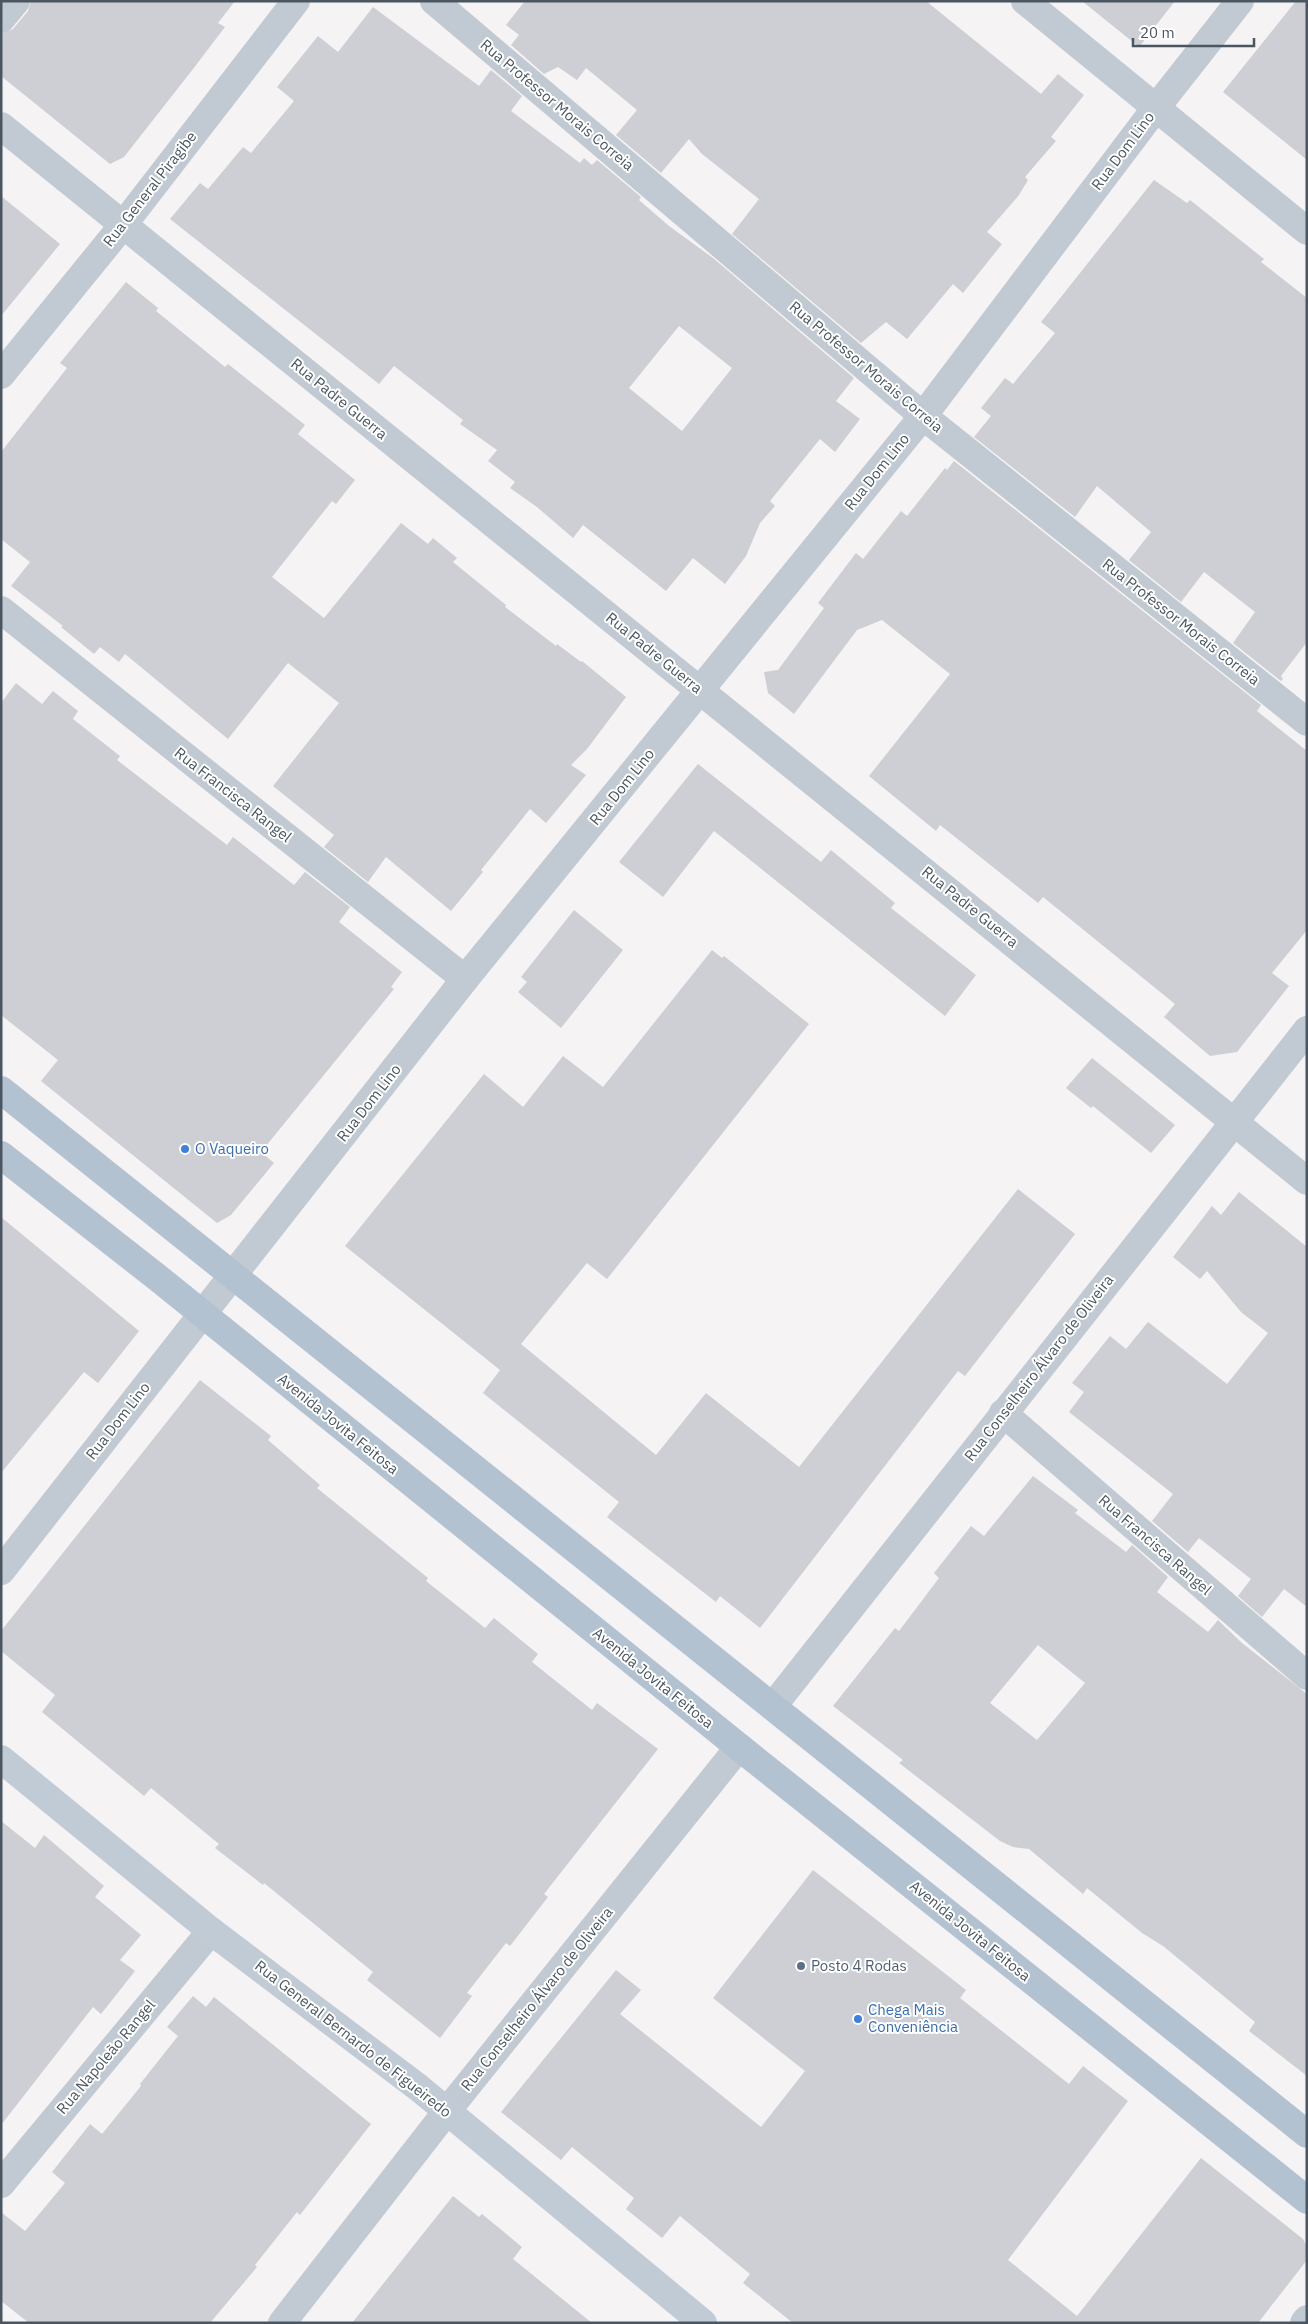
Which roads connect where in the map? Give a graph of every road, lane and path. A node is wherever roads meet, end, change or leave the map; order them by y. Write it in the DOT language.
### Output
graph roads {
  1 [pos="16,1"];
  2 [pos="296,1"];
  3 [pos="434,1"];
  4 [pos="1024,1"];
  5 [pos="1240,1"];
  6 [pos="1,19"];
  7 [pos="1155,109"];
  8 [pos="1,126"];
  9 [pos="123,225"];
  10 [pos="1307,231"];
  11 [pos="1,375"];
  12 [pos="922,416"];
  13 [pos="1,610"];
  14 [pos="701,690"];
  15 [pos="1307,722"];
  16 [pos="465,980"];
  17 [pos="1307,1030"];
  18 [pos="1,1090"];
  19 [pos="1234,1121"];
  20 [pos="1,1155"];
  21 [pos="1307,1181"];
  22 [pos="234,1276"];
  23 [pos="202,1315"];
  24 [pos="1003,1413"];
  25 [pos="1,1570"];
  26 [pos="1307,1676"];
  27 [pos="773,1706"];
  28 [pos="739,1747"];
  29 [pos="1,1758"];
  30 [pos="211,1931"];
  31 [pos="447,2111"];
  32 [pos="1307,2134"];
  33 [pos="1,2184"];
  34 [pos="1307,2200"];
  35 [pos="1307,2319"];
  36 [pos="282,2323"];
  37 [pos="703,2323"];
  38 [pos="1304,2323"];
  1 -- 6 [label="street"];
  2 -- 9 [label="street, Rua General Piragibe"];
  3 -- 12 [label="street, Rua Professor Morais Correia"];
  4 -- 7 [label="street"];
  5 -- 7 [label="street, Rua Dom Lino"];
  7 -- 10 [label="street"];
  7 -- 12 [label="street, Rua Dom Lino"];
  8 -- 9 [label="street, Rua Padre Guerra"];
  9 -- 11 [label="street, Rua General Piragibe"];
  9 -- 14 [label="street, Rua Padre Guerra"];
  12 -- 14 [label="street, Rua Dom Lino"];
  12 -- 15 [label="street, Rua Professor Morais Correia"];
  13 -- 16 [label="street, Rua Francisca Rangel"];
  14 -- 16 [label="street, Rua Dom Lino"];
  14 -- 19 [label="street, Rua Padre Guerra"];
  16 -- 22 [label="street, Rua Dom Lino"];
  17 -- 19 [label="street, Rua Conselheiro Álvaro de Oliveira"];
  18 -- 22 [label="main road"];
  19 -- 21 [label="street, Rua Padre Guerra"];
  19 -- 24 [label="street, Rua Conselheiro Álvaro de Oliveira"];
  20 -- 23 [label="main road, Avenida Jovita Feitosa"];
  22 -- 23 [label="street, Rua Dom Lino"];
  22 -- 27 [label="main road"];
  23 -- 25 [label="street, Rua Dom Lino"];
  23 -- 28 [label="main road, Avenida Jovita Feitosa"];
  24 -- 26 [label="street, Rua Francisca Rangel"];
  24 -- 27 [label="street, Rua Conselheiro Álvaro de Oliveira"];
  27 -- 32 [label="main road"];
  28 -- 31 [label="street, Rua Conselheiro Álvaro de Oliveira"];
  28 -- 34 [label="main road, Avenida Jovita Feitosa"];
  29 -- 30 [label="street, Rua General Bernardo de Figueiredo"];
  30 -- 31 [label="street, Rua General Bernardo de Figueiredo"];
  30 -- 33 [label="street, Rua Napoleão Rangel"];
  31 -- 36 [label="street, Rua Conselheiro Álvaro de Oliveira"];
  31 -- 37 [label="street, Rua General Bernardo de Figueiredo"];
  35 -- 38 [label="street"];
}
